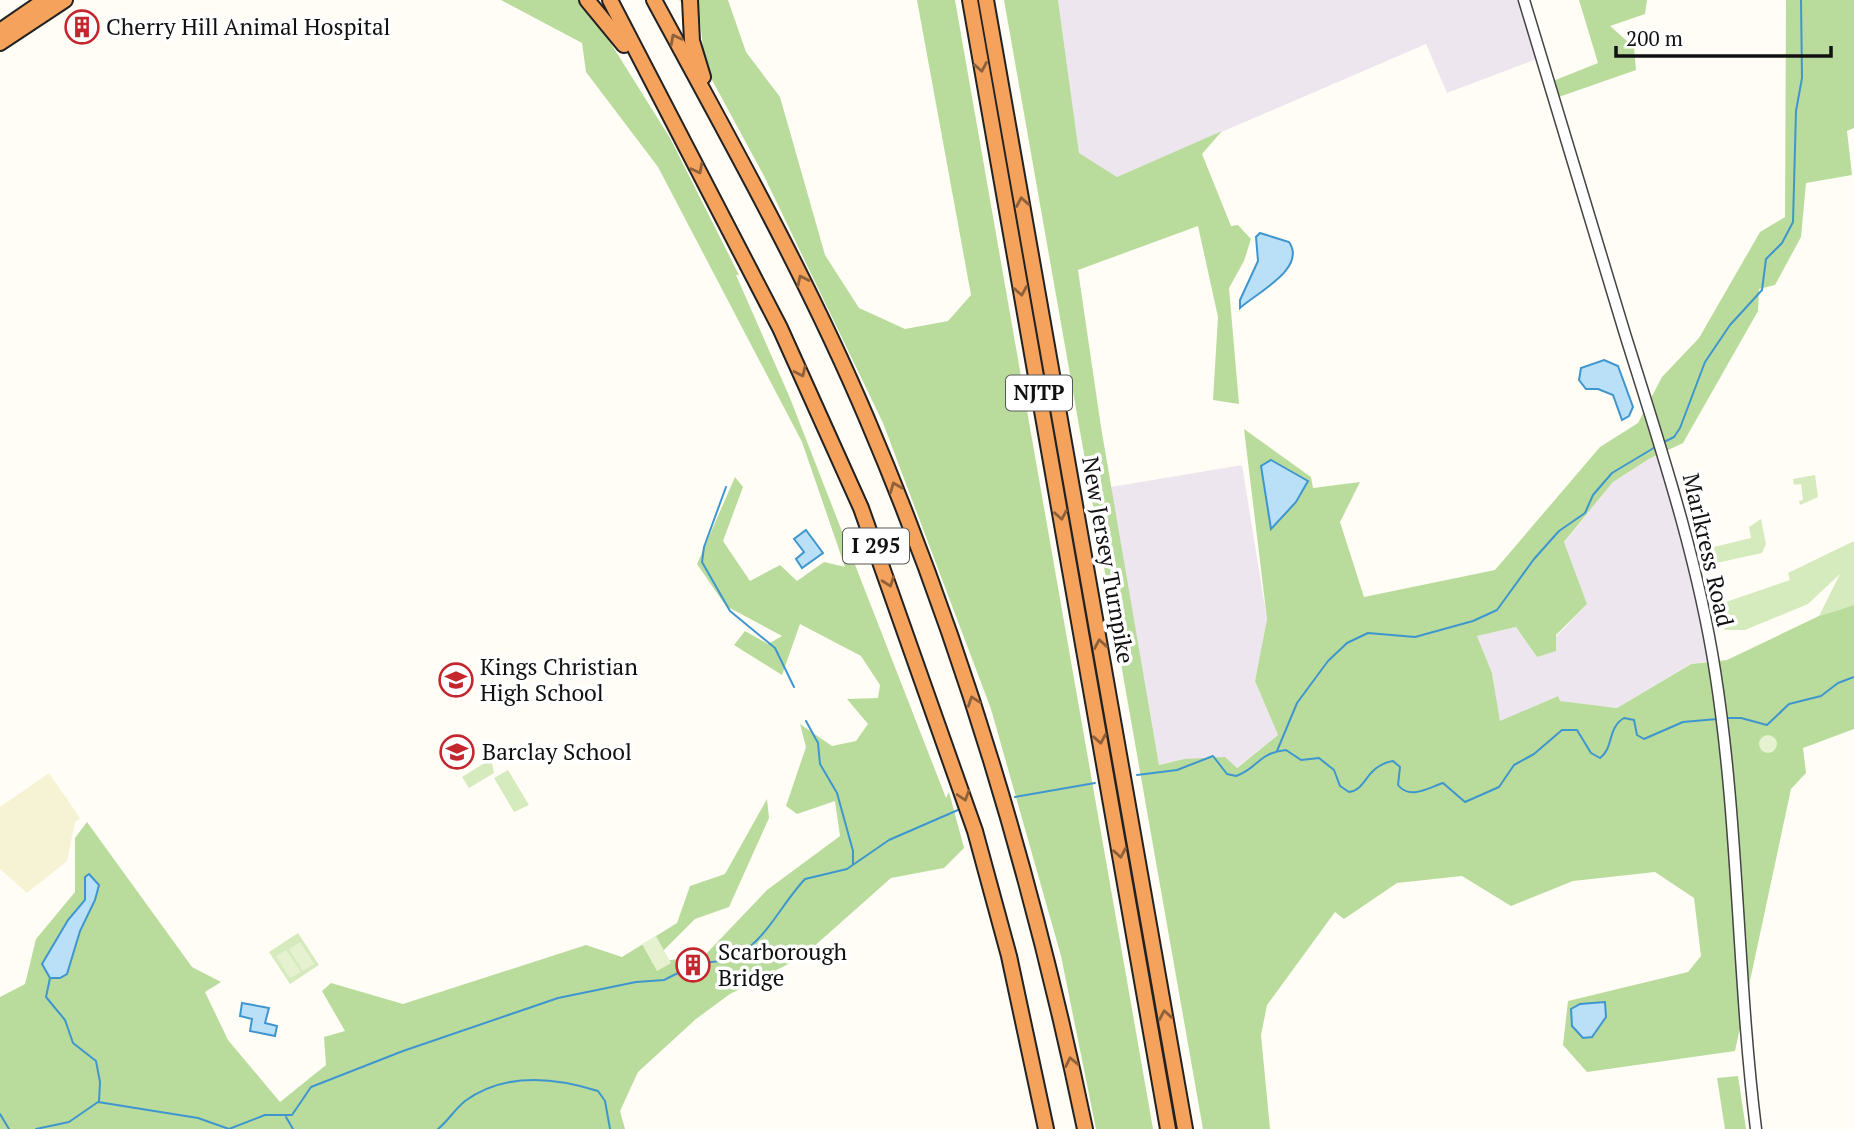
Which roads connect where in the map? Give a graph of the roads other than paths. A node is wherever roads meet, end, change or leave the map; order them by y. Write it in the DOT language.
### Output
graph roads {
  1 [pos="45,0"];
  2 [pos="65,0"];
  3 [pos="587,0"];
  4 [pos="610,0"];
  5 [pos="654,0"];
  6 [pos="690,0"];
  7 [pos="970,0"];
  8 [pos="986,0"];
  9 [pos="1524,0"];
  10 [pos="0,31"];
  11 [pos="0,43"];
  12 [pos="719,121"];
  13 [pos="684,141"];
  14 [pos="1046,1129"];
  15 [pos="1085,1129"];
  16 [pos="1168,1129"];
  17 [pos="1185,1129"];
  18 [pos="1756,1129"];
  1 -- 10 [label="highway"];
  2 -- 11 [label="highway"];
  3 -- 13 [label="highway"];
  4 -- 13 [label="highway, I 295"];
  12 -- 5 [label="highway, I 295, one-way"];
  6 -- 12 [label="highway"];
  7 -- 16 [label="highway, New Jersey Turnpike / NJTP, one-way"];
  17 -- 8 [label="highway, New Jersey Turnpike / NJTP, one-way"];
  9 -- 18 [label="street, Marlkress Road"];
  15 -- 12 [label="highway, I 295, one-way"];
  13 -- 14 [label="highway, I 295, one-way"];
}
